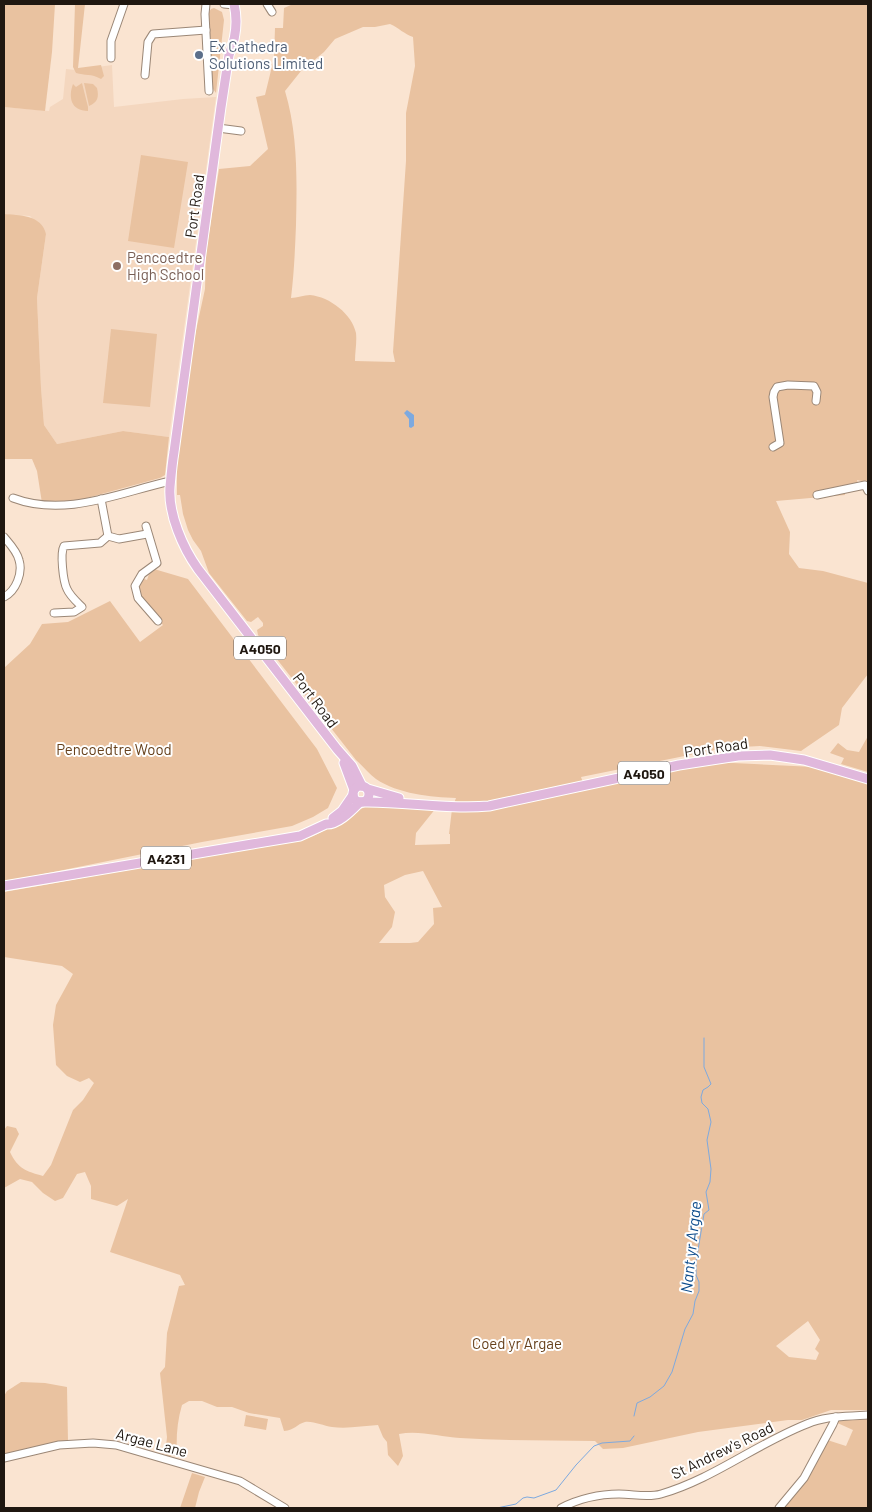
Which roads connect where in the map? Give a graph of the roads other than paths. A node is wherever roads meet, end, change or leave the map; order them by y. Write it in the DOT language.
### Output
graph roads {
  1 [pos="124,4"];
  2 [pos="206,4"];
  3 [pos="224,4"];
  4 [pos="234,4"];
  5 [pos="267,4"];
  6 [pos="272,12"];
  7 [pos="206,30"];
  8 [pos="111,58"];
  9 [pos="145,75"];
  10 [pos="209,91"];
  11 [pos="218,128"];
  12 [pos="240,131"];
  13 [pos="816,401"];
  14 [pos="773,447"];
  15 [pos="171,481"];
  16 [pos="868,491"];
  17 [pos="818,495"];
  18 [pos="14,498"];
  19 [pos="101,500"];
  20 [pos="108,536"];
  21 [pos="4,537"];
  22 [pos="4,597"];
  23 [pos="54,613"];
  24 [pos="158,621"];
  25 [pos="868,779"];
  26 [pos="359,790"];
  27 [pos="361,802"];
  28 [pos="418,803"];
  29 [pos="326,824"];
  30 [pos="4,886"];
  31 [pos="868,1415"];
  32 [pos="836,1417"];
  33 [pos="4,1458"];
  34 [pos="285,1508"];
  35 [pos="561,1508"];
  36 [pos="779,1508"];
  1 -- 8 [label="street"];
  2 -- 7 [label="street"];
  3 -- 4 [label="street"];
  4 -- 11 [label="main road, Port Road / A4050"];
  5 -- 6 [label="street"];
  7 -- 9 [label="street"];
  7 -- 10 [label="street"];
  11 -- 12 [label="street"];
  11 -- 15 [label="main road, Port Road / A4050"];
  13 -- 14 [label="street"];
  15 -- 19 [label="street"];
  15 -- 26 [label="main road, Port Road / A4050"];
  16 -- 17 [label="street"];
  18 -- 19 [label="street"];
  19 -- 20 [label="street"];
  20 -- 23 [label="street"];
  20 -- 24 [label="street"];
  21 -- 22 [label="street"];
  25 -- 28 [label="main road, Port Road / A4050"];
  26 -- 27 [label="main road, A4050"];
  26 -- 27 [label="main road"];
  26 -- 28 [label="main road, Port Road / A4050"];
  26 -- 29 [label="main road, A4231"];
  27 -- 28 [label="main road, Port Road / A4050"];
  27 -- 29 [label="main road, A4231"];
  29 -- 30 [label="main road, A4231"];
  31 -- 32 [label="street, St Andrew's Road"];
  32 -- 35 [label="street, St Andrew's Road"];
  32 -- 36 [label="street"];
  33 -- 34 [label="street, Argae Lane"];
}
